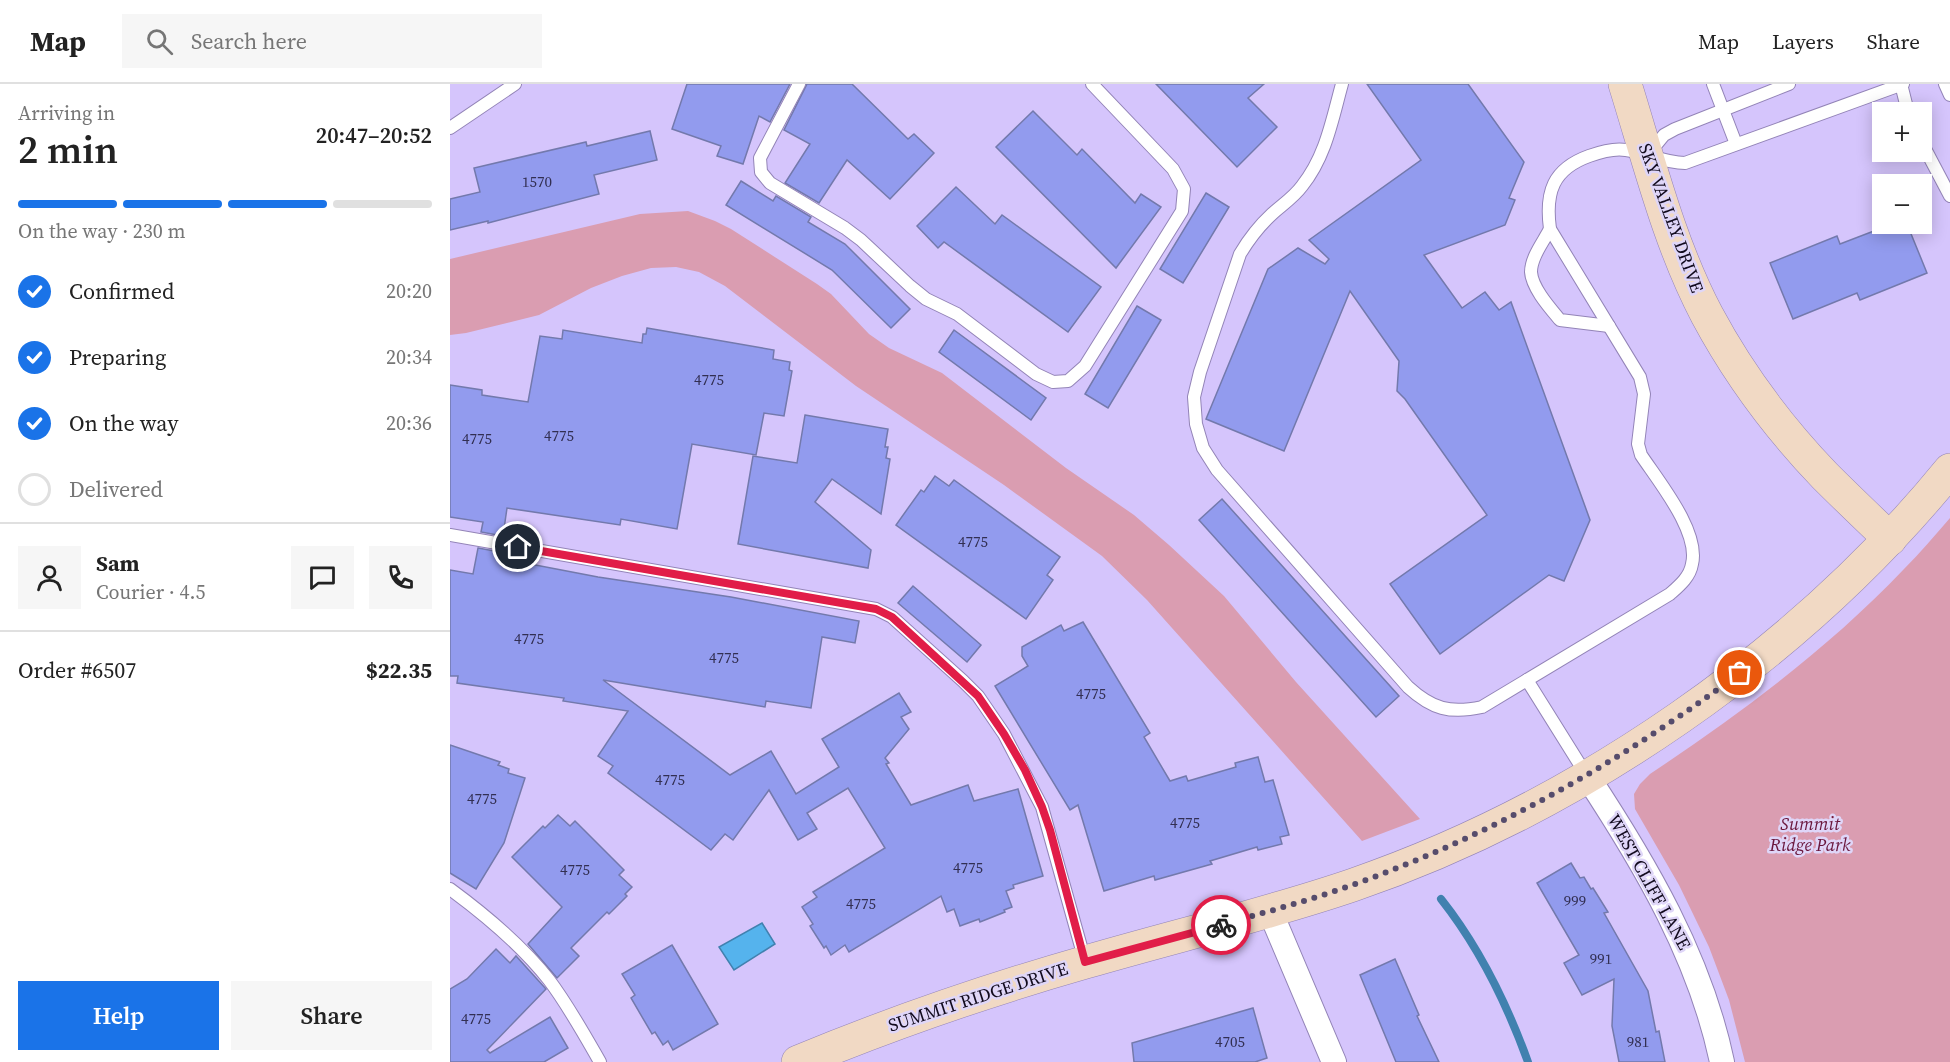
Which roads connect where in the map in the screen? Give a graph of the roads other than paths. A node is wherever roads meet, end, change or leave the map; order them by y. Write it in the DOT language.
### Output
graph roads {
  1 [pos="515,84"];
  2 [pos="799,84"];
  3 [pos="1092,84"];
  4 [pos="1341,84"];
  5 [pos="1624,84"];
  6 [pos="1713,84"];
  7 [pos="1789,84"];
  8 [pos="1901,84"];
  9 [pos="1945,84"];
  10 [pos="1950,95"];
  11 [pos="1906,102"];
  12 [pos="1724,110"];
  13 [pos="450,128"];
  14 [pos="1736,144"];
  15 [pos="1647,155"];
  16 [pos="1932,161"];
  17 [pos="1950,195"];
  18 [pos="1550,229"];
  19 [pos="1609,326"];
  20 [pos="1950,470"];
  21 [pos="450,535"];
  22 [pos="1890,539"];
  23 [pos="1527,680"];
  24 [pos="1587,776"];
  25 [pos="450,889"];
  26 [pos="1270,911"];
  27 [pos="1085,962"];
  28 [pos="600,1062"];
  29 [pos="798,1062"];
  30 [pos="1334,1062"];
  31 [pos="1722,1062"];
  1 -- 13 [label="lane"];
  2 -- 3 [label="lane"];
  4 -- 23 [label="lane"];
  5 -- 15 [label="street, SKY VALLEY DRIVE"];
  6 -- 12 [label="lane"];
  7 -- 12 [label="lane"];
  8 -- 11 [label="lane"];
  8 -- 14 [label="lane"];
  9 -- 10 [label="lane"];
  12 -- 14 [label="lane"];
  12 -- 15 [label="lane"];
  14 -- 15 [label="lane"];
  15 -- 18 [label="lane"];
  15 -- 22 [label="street, SKY VALLEY DRIVE"];
  16 -- 17 [label="lane"];
  18 -- 19 [label="lane"];
  18 -- 19 [label="lane"];
  19 -- 23 [label="lane"];
  20 -- 22 [label="street, SUMMIT RIDGE DRIVE"];
  21 -- 27 [label="lane"];
  22 -- 24 [label="street, SUMMIT RIDGE DRIVE"];
  23 -- 24 [label="lane"];
  24 -- 26 [label="street, SUMMIT RIDGE DRIVE"];
  24 -- 31 [label="street, WEST CLIFF LANE"];
  25 -- 28 [label="lane"];
  26 -- 27 [label="street, SUMMIT RIDGE DRIVE"];
  26 -- 30 [label="street"];
  27 -- 29 [label="street, SUMMIT RIDGE DRIVE"];
}
